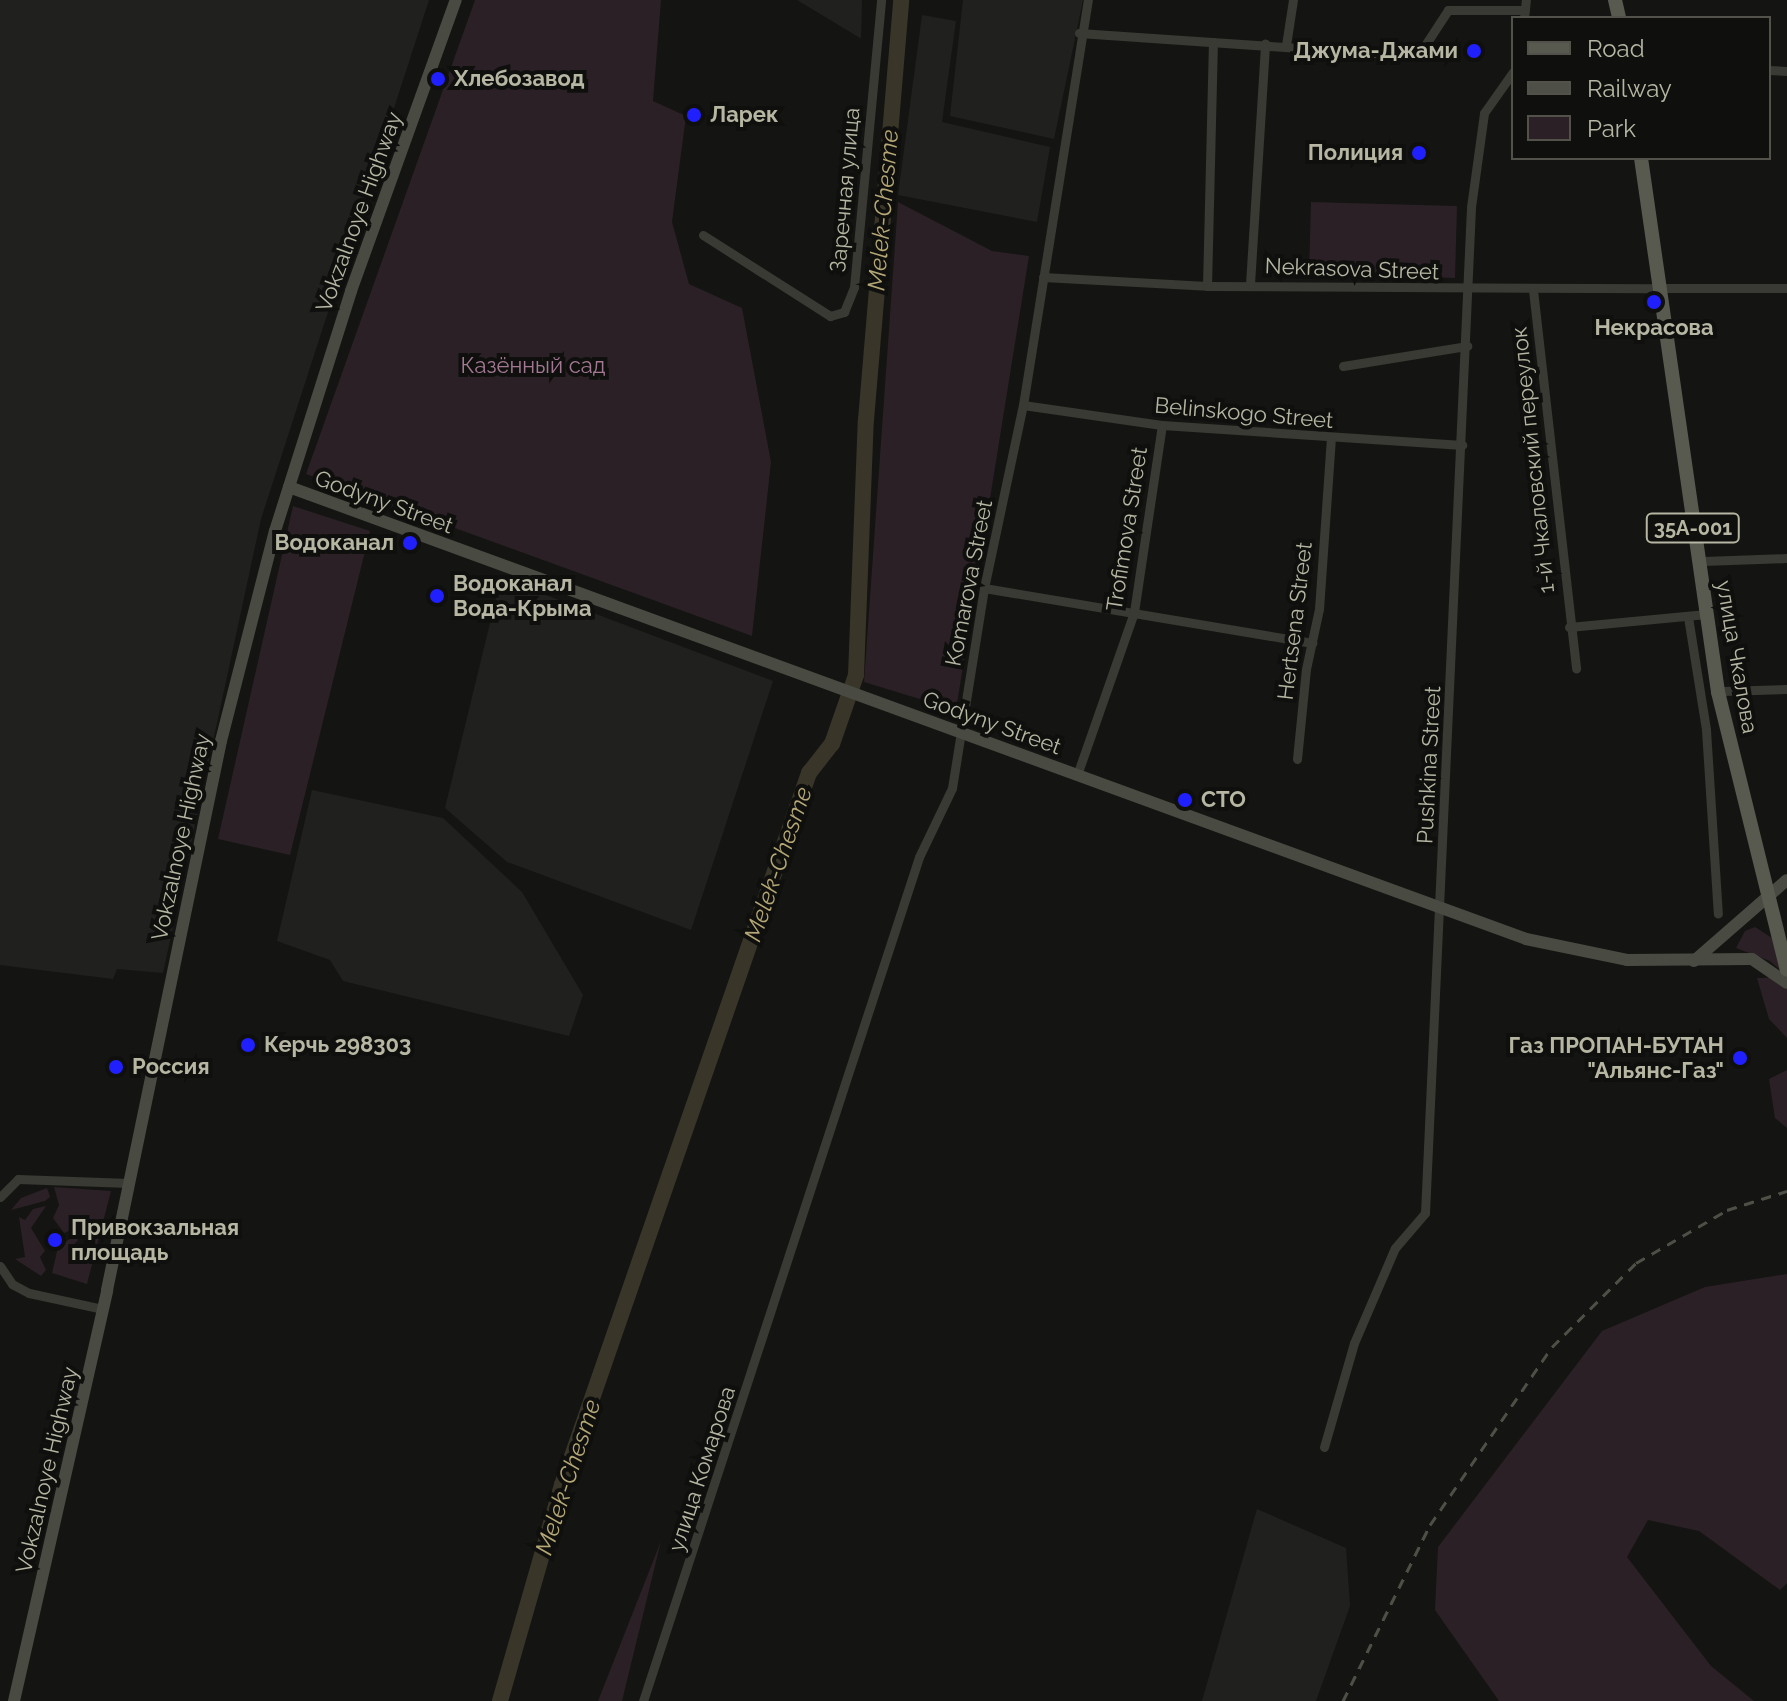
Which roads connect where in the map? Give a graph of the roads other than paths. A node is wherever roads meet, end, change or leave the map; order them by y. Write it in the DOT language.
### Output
graph roads {
  1 [pos="456,0"];
  2 [pos="881,0"];
  3 [pos="1088,0"];
  4 [pos="1293,0"];
  5 [pos="1525,9"];
  6 [pos="1079,33"];
  7 [pos="1213,42"];
  8 [pos="1265,43"];
  9 [pos="1286,45"];
  10 [pos="1511,74"];
  11 [pos="1644,160"];
  12 [pos="703,235"];
  13 [pos="1043,277"];
  14 [pos="1250,284"];
  15 [pos="1207,286"];
  16 [pos="1662,288"];
  17 [pos="1787,288"];
  18 [pos="1471,290"];
  19 [pos="1533,290"];
  20 [pos="1467,346"];
  21 [pos="1343,366"];
  22 [pos="1023,405"];
  23 [pos="1162,425"];
  24 [pos="1331,439"];
  25 [pos="1462,445"];
  26 [pos="289,487"];
  27 [pos="1787,558"];
  28 [pos="1700,561"];
  29 [pos="984,588"];
  30 [pos="1134,612"];
  31 [pos="1709,614"];
  32 [pos="1688,617"];
  33 [pos="1569,627"];
  34 [pos="1312,643"];
  35 [pos="1576,669"];
  36 [pos="1787,689"];
  37 [pos="1720,691"];
  38 [pos="959,732"];
  39 [pos="1297,759"];
  40 [pos="1077,775"];
  41 [pos="1787,880"];
  42 [pos="1769,893"];
  43 [pos="1440,910"];
  44 [pos="1718,914"];
  45 [pos="1787,949"];
  46 [pos="1691,962"];
  47 [pos="1787,970"];
  48 [pos="1787,983"];
  49 [pos="129,1183"];
  50 [pos="0,1197"];
  51 [pos="0,1266"];
  52 [pos="103,1309"];
  53 [pos="1324,1447"];
  54 [pos="14,1701"];
  55 [pos="643,1701"];
  1 -- 26 [label="main road, Vokzalnoye Highway"];
  2 -- 12 [label="street, Заречная улица"];
  3 -- 6 [label="street, Komarova Street"];
  4 -- 9 [label="street"];
  5 -- 9 [label="street"];
  6 -- 7 [label="street"];
  6 -- 13 [label="street, Komarova Street"];
  7 -- 8 [label="street"];
  7 -- 15 [label="street"];
  8 -- 9 [label="street"];
  8 -- 14 [label="street"];
  10 -- 18 [label="street, Pushkina Street"];
  11 -- 16 [label="main road, улица Чкалова / 35А-001"];
  13 -- 15 [label="street, Nekrasova Street"];
  13 -- 22 [label="street, Komarova Street"];
  14 -- 15 [label="street, Nekrasova Street"];
  14 -- 18 [label="street, Nekrasova Street"];
  16 -- 17 [label="street, Nekrasova Street"];
  16 -- 19 [label="street, Nekrasova Street"];
  16 -- 28 [label="main road, улица Чкалова / 35А-001"];
  18 -- 19 [label="street, Nekrasova Street"];
  18 -- 20 [label="street, Pushkina Street"];
  19 -- 33 [label="street, 1-й Чкаловский переулок"];
  20 -- 21 [label="street"];
  20 -- 25 [label="street, Pushkina Street"];
  22 -- 23 [label="street, Belinskogo Street"];
  22 -- 29 [label="street, Komarova Street"];
  23 -- 24 [label="street, Belinskogo Street"];
  23 -- 30 [label="street, Trofimova Street"];
  24 -- 25 [label="street, Belinskogo Street"];
  24 -- 34 [label="street, Hertsena Street"];
  25 -- 43 [label="street, Pushkina Street"];
  26 -- 38 [label="main road, Godyny Street"];
  26 -- 49 [label="main road, Vokzalnoye Highway"];
  27 -- 28 [label="street"];
  28 -- 31 [label="main road, улица Чкалова / 35А-001"];
  29 -- 30 [label="street"];
  29 -- 38 [label="street, Komarova Street"];
  30 -- 34 [label="street"];
  30 -- 40 [label="street, Trofimova Street"];
  31 -- 32 [label="street"];
  31 -- 37 [label="main road, улица Чкалова / 35А-001"];
  32 -- 33 [label="street"];
  32 -- 44 [label="street"];
  33 -- 35 [label="street, 1-й Чкаловский переулок"];
  34 -- 39 [label="street, Hertsena Street"];
  36 -- 37 [label="street"];
  37 -- 42 [label="main road, улица Чкалова / 35А-001"];
  38 -- 40 [label="main road, Godyny Street"];
  38 -- 55 [label="street, Komarova Street"];
  40 -- 43 [label="main road, Godyny Street"];
  41 -- 42 [label="main road"];
  42 -- 45 [label="main road, улица Чкалова / 35А-001"];
  42 -- 46 [label="main road"];
  42 -- 47 [label="main road, улица Чкалова / 35А-001"];
  43 -- 46 [label="main road, Godyny Street"];
  43 -- 53 [label="street, Pushkina Street"];
  46 -- 48 [label="main road, Godyny Street"];
  49 -- 50 [label="street"];
  49 -- 52 [label="main road, Vokzalnoye Highway"];
  51 -- 52 [label="street"];
  52 -- 54 [label="main road, Vokzalnoye Highway"];
}
